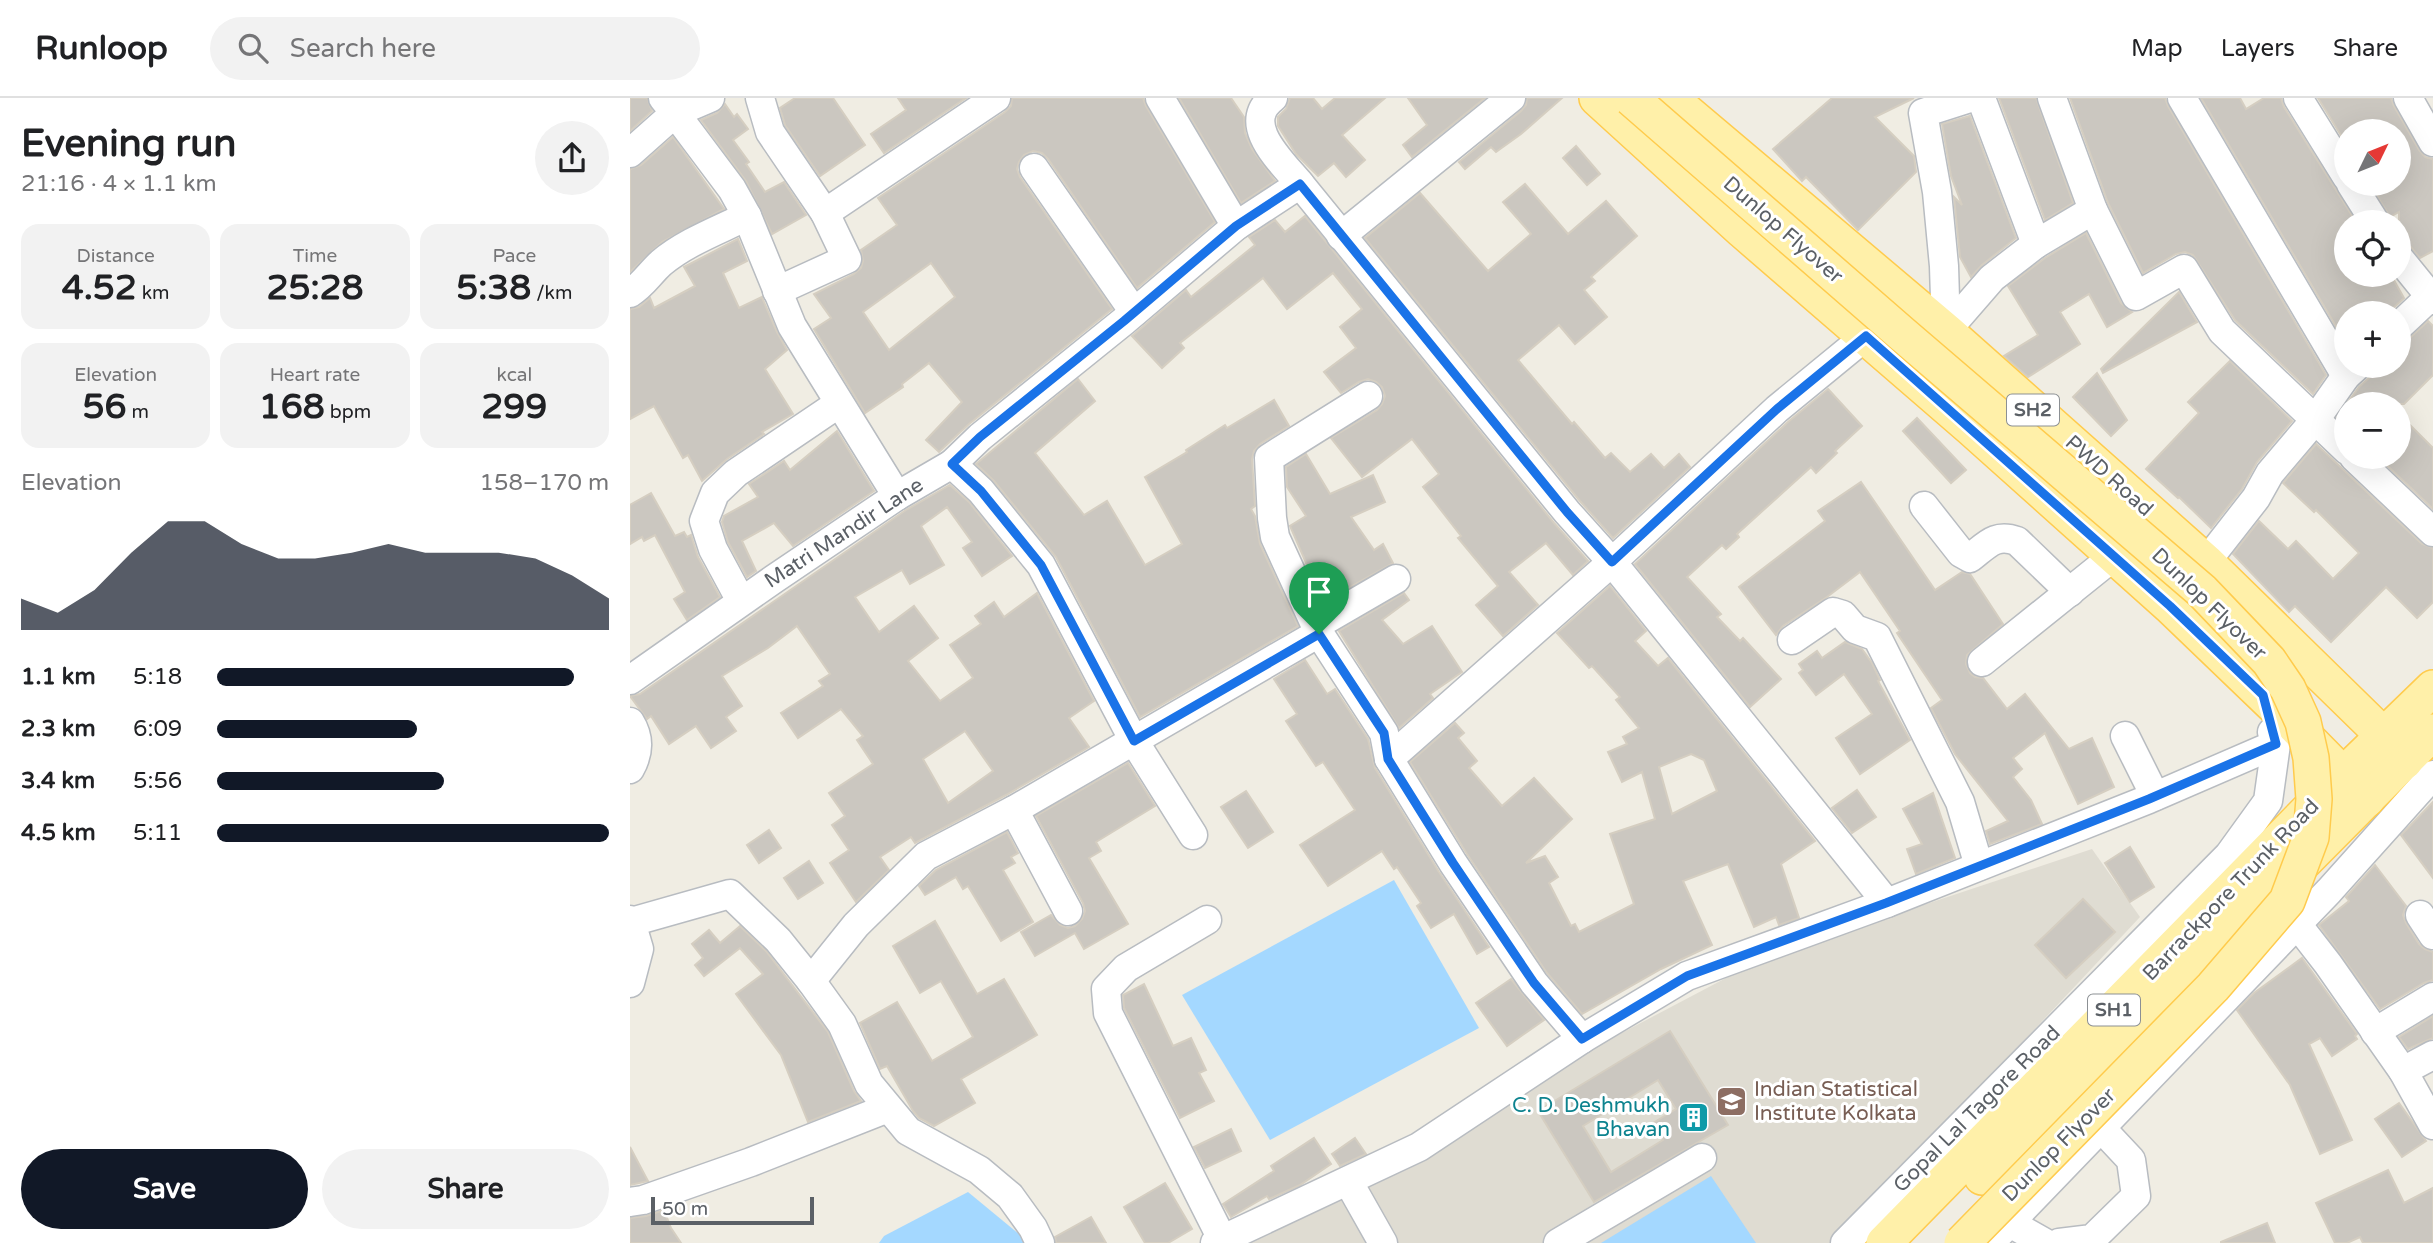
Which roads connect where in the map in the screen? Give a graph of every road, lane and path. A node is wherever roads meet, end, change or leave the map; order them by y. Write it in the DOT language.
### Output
graph roads {
  1 [pos="710,98"];
  2 [pos="760,98"];
  3 [pos="996,98"];
  4 [pos="1160,98"];
  5 [pos="1511,98"];
  6 [pos="1597,98"];
  7 [pos="1632,98"];
  8 [pos="1670,98"];
  9 [pos="1970,98"];
  10 [pos="1981,98"];
  11 [pos="2052,98"];
  12 [pos="2182,98"];
  13 [pos="2298,98"];
  14 [pos="2408,98"];
  15 [pos="1267,100"];
  16 [pos="1919,105"];
  17 [pos="669,106"];
  18 [pos="2433,142"];
  19 [pos="630,153"];
  20 [pos="2334,156"];
  21 [pos="1034,169"];
  22 [pos="1300,184"];
  23 [pos="2093,210"];
  24 [pos="825,213"];
  25 [pos="747,216"];
  26 [pos="1236,226"];
  27 [pos="1341,236"];
  28 [pos="2036,244"];
  29 [pos="2411,272"];
  30 [pos="777,291"];
  31 [pos="630,293"];
  32 [pos="2432,297"];
  33 [pos="1134,312"];
  34 [pos="2411,315"];
  35 [pos="1945,331"];
  36 [pos="1866,336"];
  37 [pos="2334,344"];
  38 [pos="2346,378"];
  39 [pos="1368,396"];
  40 [pos="838,404"];
  41 [pos="2315,419"];
  42 [pos="2334,437"];
  43 [pos="952,464"];
  44 [pos="2367,469"];
  45 [pos="897,496"];
  46 [pos="1924,506"];
  47 [pos="2433,532"];
  48 [pos="2114,556"];
  49 [pos="1612,562"];
  50 [pos="2206,562"];
  51 [pos="1396,579"];
  52 [pos="2070,592"];
  53 [pos="741,601"];
  54 [pos="1317,630"];
  55 [pos="1791,640"];
  56 [pos="1982,662"];
  57 [pos="630,681"];
  58 [pos="2433,688"];
  59 [pos="2263,695"];
  60 [pos="630,722"];
  61 [pos="2433,732"];
  62 [pos="2125,736"];
  63 [pos="1134,741"];
  64 [pos="2276,744"];
  65 [pos="2407,757"];
  66 [pos="1388,759"];
  67 [pos="630,769"];
  68 [pos="2342,776"];
  69 [pos="2155,796"];
  70 [pos="2367,799"];
  71 [pos="1014,810"];
  72 [pos="1193,835"];
  73 [pos="1979,866"];
  74 [pos="2268,897"];
  75 [pos="1886,903"];
  76 [pos="1068,911"];
  77 [pos="1207,920"];
  78 [pos="631,921"];
  79 [pos="2297,925"];
  80 [pos="811,981"];
  81 [pos="630,983"];
  82 [pos="2433,997"];
  83 [pos="2375,1032"];
  84 [pos="1582,1039"];
  85 [pos="2433,1055"];
  86 [pos="2403,1071"];
  87 [pos="888,1108"];
  88 [pos="2433,1125"];
  89 [pos="2101,1128"];
  90 [pos="1702,1158"];
  91 [pos="1349,1181"];
  92 [pos="630,1202"];
  93 [pos="2010,1223"];
  94 [pos="1220,1242"];
  95 [pos="1040,1243"];
  96 [pos="1383,1243"];
  97 [pos="1558,1243"];
  98 [pos="1845,1243"];
  99 [pos="1884,1243"];
  100 [pos="1916,1243"];
  101 [pos="1962,1243"];
  102 [pos="1990,1243"];
  103 [pos="2045,1243"];
  104 [pos="2059,1243"];
  1 -- 17 [label="street"];
  2 -- 24 [label="street"];
  3 -- 24 [label="street"];
  4 -- 26 [label="street"];
  5 -- 27 [label="street"];
  6 -- 36 [label="main road, SH2"];
  7 -- 101 [label="main road, Dunlop Flyover, bridge"];
  8 -- 35 [label="main road, PWD Road / SH2"];
  9 -- 16 [label="street"];
  10 -- 28 [label="street"];
  11 -- 23 [label="street"];
  12 -- 37 [label="street"];
  13 -- 20 [label="street"];
  14 -- 18 [label="street"];
  15 -- 22 [label="street"];
  16 -- 35 [label="street"];
  17 -- 19 [label="street"];
  17 -- 25 [label="street"];
  21 -- 33 [label="street"];
  22 -- 26 [label="street, Matri Mandir Lane"];
  22 -- 27 [label="street"];
  23 -- 28 [label="street"];
  23 -- 41 [label="street"];
  24 -- 30 [label="street"];
  25 -- 30 [label="street"];
  25 -- 31 [label="street"];
  26 -- 33 [label="street, Matri Mandir Lane"];
  27 -- 49 [label="street"];
  28 -- 35 [label="street"];
  29 -- 32 [label="street"];
  30 -- 40 [label="street"];
  32 -- 34 [label="street"];
  33 -- 43 [label="street, Matri Mandir Lane"];
  35 -- 50 [label="main road, PWD Road / SH2"];
  36 -- 48 [label="main road, SH2"];
  36 -- 49 [label="street"];
  38 -- 41 [label="street"];
  39 -- 54 [label="street"];
  40 -- 45 [label="street"];
  40 -- 53 [label="street"];
  41 -- 42 [label="street"];
  41 -- 50 [label="street"];
  43 -- 45 [label="street, Matri Mandir Lane"];
  43 -- 63 [label="street"];
  44 -- 47 [label="street"];
  45 -- 53 [label="street, Matri Mandir Lane"];
  46 -- 52 [label="street"];
  48 -- 52 [label="street"];
  48 -- 59 [label="main road, SH2"];
  49 -- 66 [label="street"];
  49 -- 75 [label="street"];
  50 -- 65 [label="main road, PWD Road / SH2"];
  51 -- 54 [label="street"];
  52 -- 56 [label="street"];
  53 -- 57 [label="street, Matri Mandir Lane"];
  54 -- 63 [label="street"];
  54 -- 66 [label="street"];
  55 -- 73 [label="street"];
  58 -- 65 [label="main road, Barrackpore Trunk Road / SH1"];
  59 -- 64 [label="street"];
  59 -- 68 [label="main road, SH2"];
  60 -- 67 [label="street"];
  61 -- 65 [label="main road, Barrackpore Trunk Road / SH1"];
  62 -- 69 [label="street"];
  63 -- 71 [label="street"];
  63 -- 72 [label="street"];
  64 -- 69 [label="street"];
  64 -- 98 [label="street, Gopal Lal Tagore Road"];
  65 -- 68 [label="main road, Barrackpore Trunk Road / SH1"];
  65 -- 70 [label="main road, Barrackpore Trunk Road / SH1"];
  65 -- 79 [label="street"];
  66 -- 84 [label="street"];
  68 -- 70 [label="main road, SH2"];
  68 -- 99 [label="main road, Barrackpore Trunk Road / SH1"];
  69 -- 73 [label="street"];
  70 -- 74 [label="main road, Barrackpore Trunk Road / SH1"];
  71 -- 76 [label="street"];
  71 -- 80 [label="street"];
  73 -- 75 [label="street"];
  74 -- 79 [label="street"];
  74 -- 100 [label="main road, Barrackpore Trunk Road / SH1"];
  75 -- 84 [label="street"];
  77 -- 94 [label="street"];
  78 -- 80 [label="street"];
  78 -- 81 [label="street"];
  79 -- 83 [label="street"];
  79 -- 89 [label="street"];
  80 -- 87 [label="street"];
  82 -- 83 [label="street"];
  83 -- 86 [label="street"];
  84 -- 91 [label="street"];
  85 -- 86 [label="street"];
  86 -- 88 [label="street"];
  87 -- 92 [label="street"];
  87 -- 95 [label="street"];
  89 -- 93 [label="street"];
  89 -- 104 [label="street"];
  90 -- 97 [label="street"];
  91 -- 94 [label="street"];
  91 -- 96 [label="street"];
  93 -- 102 [label="street"];
  93 -- 103 [label="street"];
}
